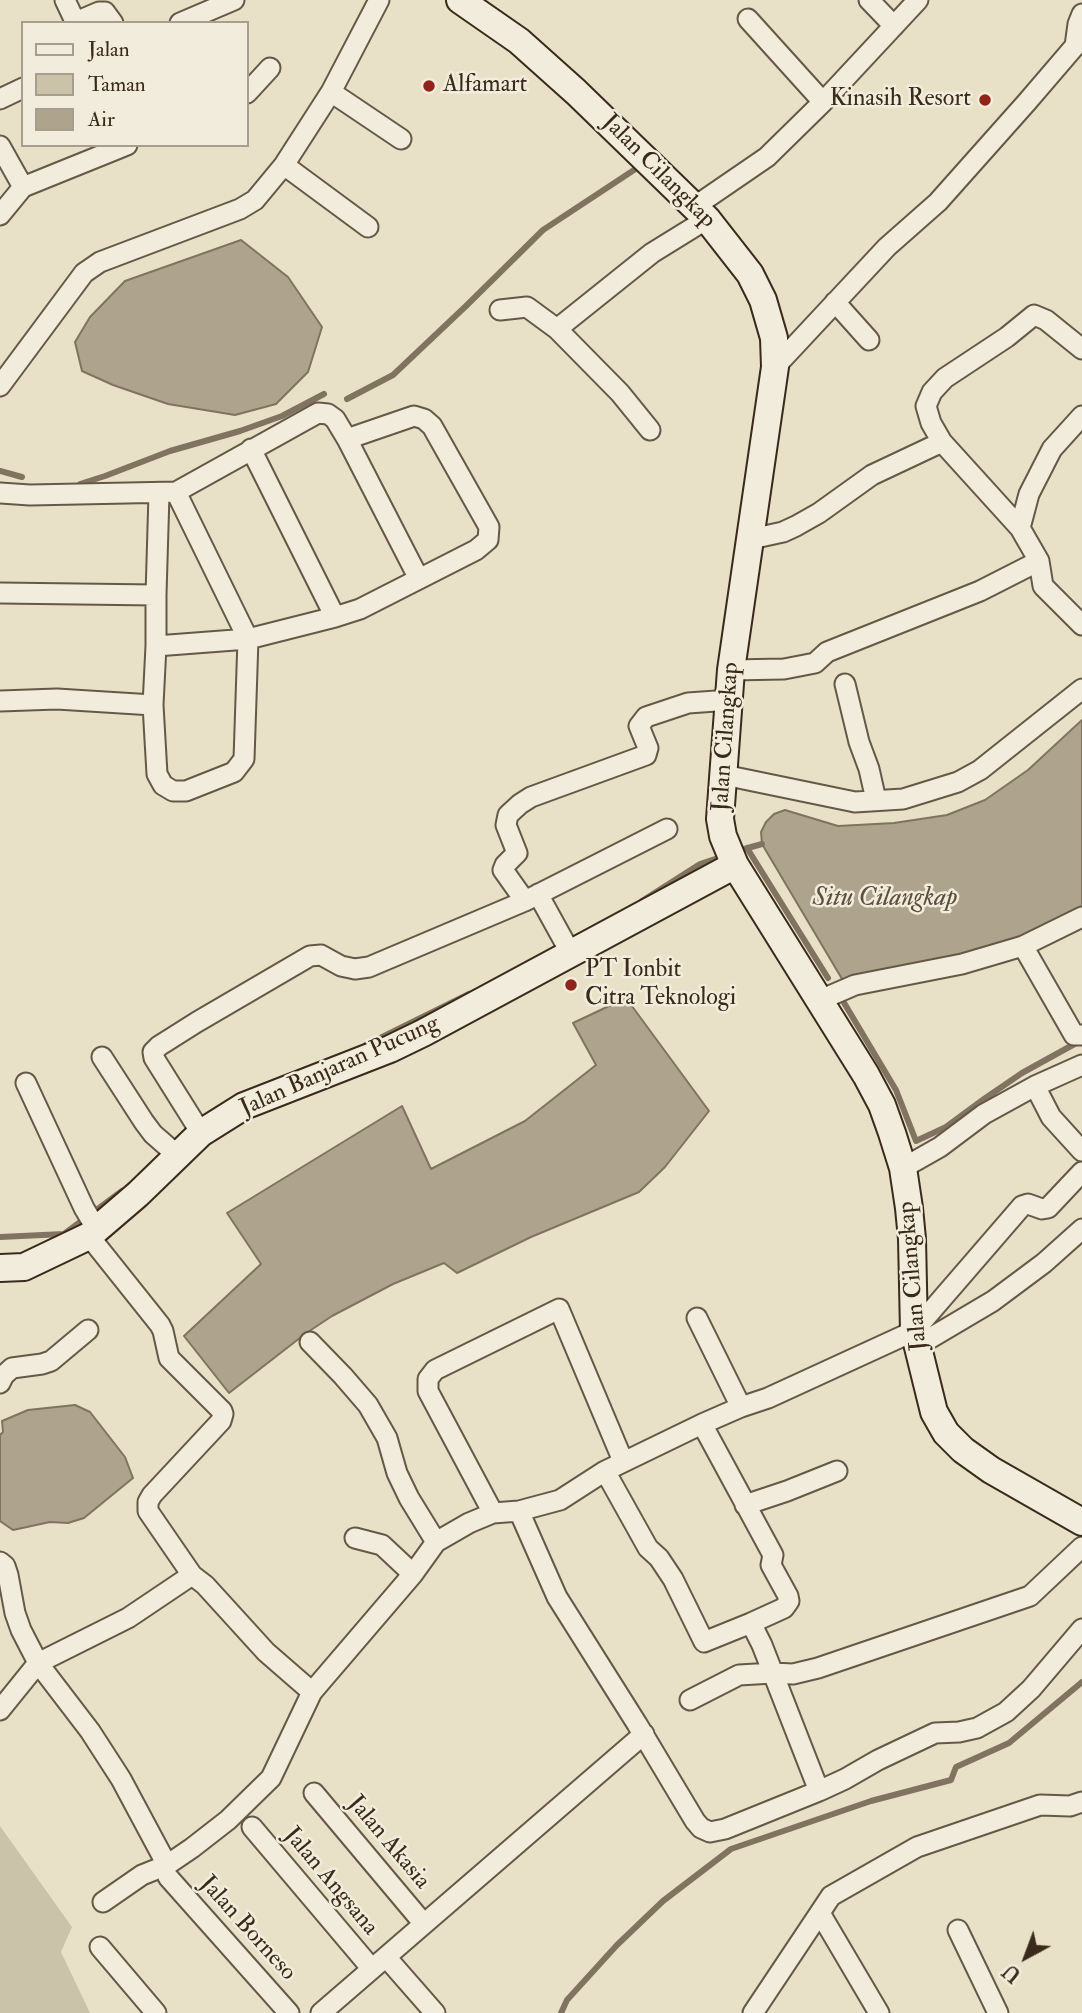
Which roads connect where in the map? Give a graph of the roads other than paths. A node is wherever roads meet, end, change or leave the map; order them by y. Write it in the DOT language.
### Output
graph roads {
  1 [pos="65,0"];
  2 [pos="234,0"];
  3 [pos="379,0"];
  4 [pos="460,0"];
  5 [pos="869,0"];
  6 [pos="918,0"];
  7 [pos="1082,14"];
  8 [pos="748,19"];
  9 [pos="78,21"];
  10 [pos="78,21"];
  11 [pos="112,21"];
  12 [pos="185,21"];
  13 [pos="894,26"];
  14 [pos="1079,49"];
  15 [pos="270,68"];
  16 [pos="21,89"];
  17 [pos="248,92"];
  18 [pos="331,92"];
  19 [pos="0,99"];
  20 [pos="823,102"];
  21 [pos="401,139"];
  22 [pos="0,146"];
  23 [pos="122,147"];
  24 [pos="284,165"];
  25 [pos="23,187"];
  26 [pos="700,213"];
  27 [pos="0,215"];
  28 [pos="368,227"];
  29 [pos="835,302"];
  30 [pos="500,310"];
  31 [pos="557,329"];
  32 [pos="869,340"];
  33 [pos="1082,349"];
  34 [pos="775,367"];
  35 [pos="1,382"];
  36 [pos="1082,416"];
  37 [pos="650,430"];
  38 [pos="347,439"];
  39 [pos="942,442"];
  40 [pos="251,449"];
  41 [pos="0,493"];
  42 [pos="168,493"];
  43 [pos="1020,528"];
  44 [pos="751,539"];
  45 [pos="1039,561"];
  46 [pos="419,579"];
  47 [pos="0,593"];
  48 [pos="156,596"];
  49 [pos="335,617"];
  50 [pos="1082,625"];
  51 [pos="248,639"];
  52 [pos="156,646"];
  53 [pos="732,670"];
  54 [pos="845,684"];
  55 [pos="1082,689"];
  56 [pos="730,700"];
  57 [pos="0,701"];
  58 [pos="153,705"];
  59 [pos="724,775"];
  60 [pos="876,800"];
  61 [pos="667,829"];
  62 [pos="735,863"];
  63 [pos="531,897"];
  64 [pos="1082,917"];
  65 [pos="1023,946"];
  66 [pos="566,947"];
  67 [pos="820,1000"];
  68 [pos="1082,1035"];
  69 [pos="102,1057"];
  70 [pos="1082,1065"];
  71 [pos="26,1083"];
  72 [pos="1035,1086"];
  73 [pos="196,1127"];
  74 [pos="171,1150"];
  75 [pos="1082,1151"];
  76 [pos="903,1168"];
  77 [pos="1082,1172"];
  78 [pos="90,1224"];
  79 [pos="1082,1229"];
  80 [pos="0,1268"];
  81 [pos="697,1318"];
  82 [pos="88,1330"];
  83 [pos="916,1339"];
  84 [pos="310,1342"];
  85 [pos="0,1383"];
  86 [pos="740,1407"];
  87 [pos="702,1424"];
  88 [pos="623,1461"];
  89 [pos="605,1471"];
  90 [pos="837,1471"];
  91 [pos="745,1505"];
  92 [pos="519,1511"];
  93 [pos="493,1513"];
  94 [pos="1082,1522"];
  95 [pos="355,1538"];
  96 [pos="436,1542"];
  97 [pos="1082,1547"];
  98 [pos="0,1562"];
  99 [pos="413,1574"];
  100 [pos="192,1575"];
  101 [pos="751,1623"];
  102 [pos="1082,1629"];
  103 [pos="37,1663"];
  104 [pos="773,1673"];
  105 [pos="312,1692"];
  106 [pos="691,1700"];
  107 [pos="0,1710"];
  108 [pos="643,1734"];
  109 [pos="818,1791"];
  110 [pos="314,1793"];
  111 [pos="1082,1802"];
  112 [pos="252,1827"];
  113 [pos="167,1871"];
  114 [pos="103,1902"];
  115 [pos="820,1913"];
  116 [pos="424,1924"];
  117 [pos="958,1930"];
  118 [pos="100,1947"];
  119 [pos="379,1963"];
  120 [pos="156,2013"];
  121 [pos="289,2013"];
  122 [pos="321,2013"];
  123 [pos="435,2013"];
  124 [pos="753,2013"];
  125 [pos="879,2013"];
  126 [pos="998,2013"];
  1 -- 10 [label="street"];
  2 -- 12 [label="street"];
  3 -- 18 [label="street"];
  4 -- 26 [label="street, Jalan Cilangkap"];
  5 -- 13 [label="street"];
  6 -- 13 [label="street"];
  7 -- 14 [label="street"];
  8 -- 20 [label="street"];
  9 -- 11 [label="street"];
  13 -- 20 [label="street"];
  14 -- 29 [label="street"];
  15 -- 17 [label="street"];
  16 -- 19 [label="street"];
  18 -- 21 [label="street"];
  18 -- 24 [label="street"];
  20 -- 26 [label="street"];
  22 -- 25 [label="street"];
  23 -- 25 [label="street"];
  24 -- 28 [label="street"];
  24 -- 35 [label="street"];
  25 -- 27 [label="street"];
  26 -- 31 [label="street"];
  26 -- 34 [label="street, Jalan Cilangkap"];
  29 -- 32 [label="street"];
  29 -- 34 [label="street"];
  30 -- 31 [label="street"];
  31 -- 37 [label="street"];
  33 -- 39 [label="street"];
  34 -- 44 [label="street, Jalan Cilangkap"];
  36 -- 43 [label="street"];
  38 -- 40 [label="street"];
  38 -- 46 [label="street"];
  38 -- 46 [label="street"];
  39 -- 43 [label="street"];
  39 -- 44 [label="street"];
  40 -- 42 [label="street"];
  40 -- 49 [label="street"];
  41 -- 42 [label="street"];
  42 -- 48 [label="street"];
  42 -- 51 [label="street"];
  43 -- 45 [label="street"];
  44 -- 53 [label="street, Jalan Cilangkap"];
  45 -- 50 [label="street"];
  45 -- 53 [label="street"];
  46 -- 49 [label="street"];
  47 -- 48 [label="street"];
  48 -- 52 [label="street"];
  49 -- 51 [label="street"];
  51 -- 52 [label="street"];
  51 -- 58 [label="street"];
  52 -- 58 [label="street"];
  53 -- 56 [label="street, Jalan Cilangkap"];
  54 -- 60 [label="street"];
  55 -- 60 [label="street"];
  56 -- 59 [label="street, Jalan Cilangkap"];
  56 -- 63 [label="street"];
  57 -- 58 [label="street"];
  59 -- 60 [label="street"];
  59 -- 62 [label="street, Jalan Cilangkap"];
  61 -- 63 [label="street"];
  62 -- 66 [label="street, Jalan Banjaran Pucung"];
  62 -- 67 [label="street, Jalan Cilangkap"];
  63 -- 66 [label="street"];
  63 -- 73 [label="street"];
  64 -- 65 [label="street"];
  65 -- 67 [label="street"];
  65 -- 68 [label="street"];
  66 -- 73 [label="street, Jalan Banjaran Pucung"];
  67 -- 76 [label="street, Jalan Cilangkap"];
  69 -- 74 [label="street"];
  70 -- 72 [label="street"];
  71 -- 78 [label="street"];
  72 -- 75 [label="street"];
  72 -- 76 [label="street"];
  73 -- 74 [label="street, Jalan Banjaran Pucung"];
  74 -- 78 [label="street, Jalan Banjaran Pucung"];
  76 -- 83 [label="street, Jalan Cilangkap"];
  77 -- 83 [label="street"];
  78 -- 80 [label="street, Jalan Banjaran Pucung"];
  78 -- 100 [label="street"];
  79 -- 83 [label="street"];
  81 -- 86 [label="street"];
  82 -- 85 [label="street"];
  83 -- 86 [label="street"];
  83 -- 94 [label="street, Jalan Cilangkap"];
  84 -- 96 [label="street"];
  86 -- 87 [label="street"];
  87 -- 88 [label="street"];
  87 -- 91 [label="street"];
  88 -- 89 [label="street"];
  88 -- 93 [label="street"];
  89 -- 92 [label="street"];
  89 -- 101 [label="street"];
  90 -- 91 [label="street"];
  91 -- 101 [label="street"];
  92 -- 93 [label="street"];
  92 -- 108 [label="street"];
  93 -- 96 [label="street"];
  95 -- 99 [label="street"];
  96 -- 99 [label="street"];
  97 -- 104 [label="street"];
  98 -- 103 [label="street, Jalan Borneso"];
  99 -- 105 [label="street"];
  100 -- 103 [label="street"];
  100 -- 105 [label="street"];
  101 -- 104 [label="street"];
  102 -- 109 [label="street"];
  103 -- 107 [label="street"];
  103 -- 113 [label="street, Jalan Borneso"];
  104 -- 106 [label="street"];
  104 -- 109 [label="street"];
  105 -- 113 [label="street"];
  108 -- 109 [label="street"];
  108 -- 116 [label="street"];
  110 -- 116 [label="street, Jalan Akasia"];
  111 -- 115 [label="street"];
  112 -- 119 [label="street, Jalan Angsana"];
  113 -- 114 [label="street"];
  113 -- 121 [label="street, Jalan Borneso"];
  115 -- 124 [label="street"];
  115 -- 125 [label="street"];
  116 -- 119 [label="street"];
  117 -- 126 [label="street"];
  118 -- 120 [label="street"];
  119 -- 122 [label="street"];
  119 -- 123 [label="street, Jalan Angsana"];
}
